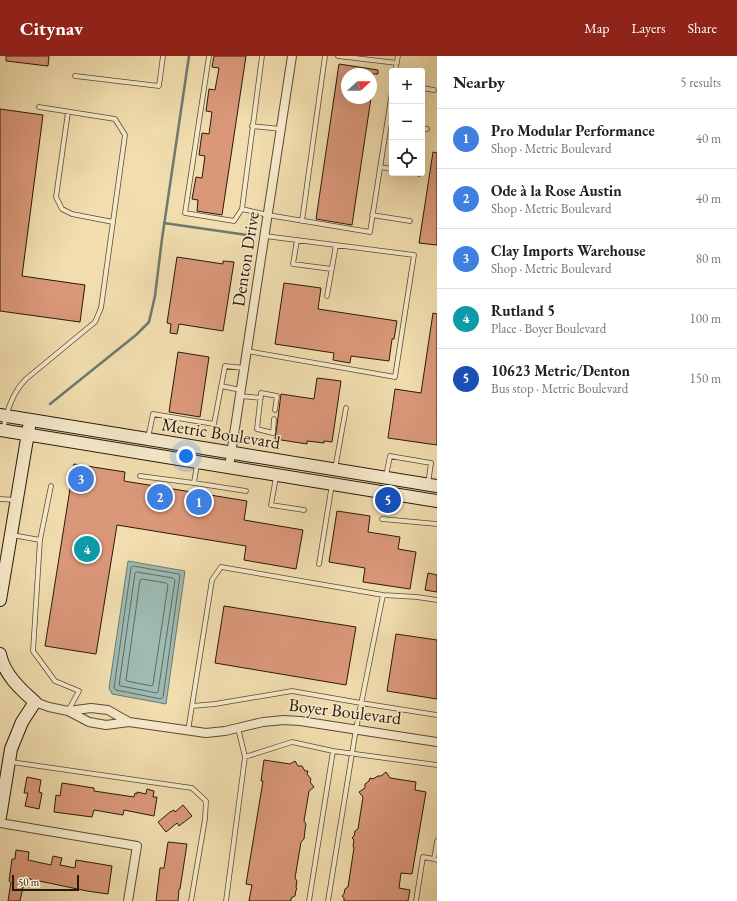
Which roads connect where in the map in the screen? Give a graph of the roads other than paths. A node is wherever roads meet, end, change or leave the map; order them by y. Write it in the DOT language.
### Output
graph roads {
  1 [pos="163,56"];
  2 [pos="209,56"];
  3 [pos="262,56"];
  4 [pos="292,56"];
  5 [pos="325,56"];
  6 [pos="338,56"];
  7 [pos="398,56"];
  8 [pos="397,63"];
  9 [pos="396,68"];
  10 [pos="75,76"];
  11 [pos="425,88"];
  12 [pos="434,90"];
  13 [pos="40,107"];
  14 [pos="68,112"];
  15 [pos="252,126"];
  16 [pos="389,128"];
  17 [pos="281,129"];
  18 [pos="380,167"];
  19 [pos="389,168"];
  20 [pos="242,209"];
  21 [pos="268,215"];
  22 [pos="372,215"];
  23 [pos="302,221"];
  24 [pos="410,221"];
  25 [pos="113,222"];
  26 [pos="265,236"];
  27 [pos="297,240"];
  28 [pos="336,245"];
  29 [pos="332,269"];
  30 [pos="328,296"];
  31 [pos="247,351"];
  32 [pos="244,368"];
  33 [pos="221,386"];
  34 [pos="241,393"];
  35 [pos="261,398"];
  36 [pos="346,408"];
  37 [pos="276,410"];
  38 [pos="3,415"];
  39 [pos="274,419"];
  40 [pos="31,420"];
  41 [pos="1,430"];
  42 [pos="28,434"];
  43 [pos="148,439"];
  44 [pos="231,452"];
  45 [pos="198,462"];
  46 [pos="229,467"];
  47 [pos="335,469"];
  48 [pos="277,475"];
  49 [pos="140,476"];
  50 [pos="386,478"];
  51 [pos="194,482"];
  52 [pos="332,484"];
  53 [pos="432,485"];
  54 [pos="51,486"];
  55 [pos="246,491"];
  56 [pos="0,499"];
  57 [pos="17,500"];
  58 [pos="437,501"];
  59 [pos="304,510"];
  60 [pos="382,519"];
  61 [pos="437,524"];
  62 [pos="11,534"];
  63 [pos="40,540"];
  64 [pos="318,564"];
  65 [pos="383,595"];
  66 [pos="0,600"];
  67 [pos="437,600"];
  68 [pos="0,656"];
  69 [pos="35,702"];
  70 [pos="362,703"];
  71 [pos="192,706"];
  72 [pos="68,711"];
  73 [pos="437,715"];
  74 [pos="129,722"];
  75 [pos="238,728"];
  76 [pos="356,729"];
  77 [pos="188,731"];
  78 [pos="437,742"];
  79 [pos="333,750"];
  80 [pos="352,753"];
  81 [pos="245,757"];
  82 [pos="7,765"];
  83 [pos="437,765"];
  84 [pos="0,817"];
  85 [pos="0,824"];
  86 [pos="437,841"];
  87 [pos="435,860"];
  88 [pos="128,901"];
  89 [pos="191,901"];
  90 [pos="226,901"];
  91 [pos="310,901"];
  92 [pos="328,901"];
  93 [pos="416,901"];
  1 -- 10 [label="lane"];
  2 -- 20 [label="lane"];
  3 -- 15 [label="lane"];
  4 -- 17 [label="street, Denton Drive"];
  5 -- 23 [label="lane"];
  6 -- 8 [label="lane"];
  7 -- 8 [label="lane"];
  8 -- 9 [label="lane"];
  11 -- 12 [label="lane"];
  13 -- 14 [label="lane"];
  14 -- 25 [label="lane"];
  14 -- 25 [label="lane"];
  15 -- 17 [label="lane"];
  15 -- 20 [label="lane"];
  16 -- 18 [label="lane"];
  17 -- 21 [label="street, Denton Drive"];
  18 -- 19 [label="lane"];
  18 -- 22 [label="lane"];
  20 -- 21 [label="lane"];
  21 -- 23 [label="lane"];
  21 -- 26 [label="street, Denton Drive"];
  22 -- 23 [label="lane"];
  22 -- 24 [label="lane"];
  25 -- 38 [label="lane"];
  26 -- 27 [label="lane"];
  26 -- 31 [label="street, Denton Drive"];
  27 -- 28 [label="lane"];
  27 -- 29 [label="lane"];
  28 -- 29 [label="lane"];
  28 -- 31 [label="lane"];
  29 -- 30 [label="lane"];
  31 -- 32 [label="street, Denton Drive"];
  32 -- 33 [label="lane"];
  32 -- 34 [label="street, Denton Drive"];
  33 -- 34 [label="lane"];
  33 -- 43 [label="lane"];
  34 -- 35 [label="lane"];
  34 -- 44 [label="street, Denton Drive"];
  35 -- 37 [label="lane"];
  35 -- 39 [label="lane"];
  36 -- 47 [label="lane"];
  38 -- 40 [label="main road, Metric Boulevard"];
  38 -- 41 [label="lane"];
  40 -- 42 [label="main road"];
  40 -- 43 [label="main road, Metric Boulevard"];
  41 -- 42 [label="main road, Metric Boulevard"];
  42 -- 45 [label="main road, Metric Boulevard"];
  42 -- 57 [label="main road"];
  43 -- 44 [label="main road, Metric Boulevard"];
  44 -- 46 [label="street, Denton Drive"];
  44 -- 47 [label="main road, Metric Boulevard"];
  45 -- 46 [label="main road, Metric Boulevard"];
  45 -- 51 [label="lane"];
  46 -- 48 [label="main road, Metric Boulevard"];
  47 -- 50 [label="main road, Metric Boulevard"];
  48 -- 52 [label="main road, Metric Boulevard"];
  48 -- 59 [label="lane"];
  49 -- 51 [label="lane"];
  50 -- 53 [label="main road, Metric Boulevard"];
  50 -- 53 [label="lane"];
  51 -- 55 [label="lane"];
  52 -- 58 [label="main road, Metric Boulevard"];
  52 -- 64 [label="lane"];
  54 -- 63 [label="lane"];
  56 -- 57 [label="lane"];
  57 -- 62 [label="main road"];
  60 -- 61 [label="lane"];
  62 -- 63 [label="lane"];
  62 -- 66 [label="main road"];
  63 -- 72 [label="lane"];
  65 -- 67 [label="lane"];
  65 -- 70 [label="lane"];
  65 -- 71 [label="lane"];
  68 -- 69 [label="main road, Boyer Boulevard"];
  69 -- 72 [label="street, Boyer Boulevard"];
  69 -- 82 [label="main road"];
  70 -- 71 [label="lane"];
  70 -- 73 [label="lane"];
  70 -- 76 [label="lane"];
  71 -- 77 [label="lane"];
  72 -- 74 [label="street, Boyer Boulevard"];
  72 -- 74 [label="street, Boyer Boulevard"];
  74 -- 77 [label="street, Boyer Boulevard"];
  75 -- 76 [label="street, Boyer Boulevard"];
  75 -- 77 [label="street, Boyer Boulevard"];
  75 -- 81 [label="lane"];
  76 -- 78 [label="street, Boyer Boulevard"];
  76 -- 80 [label="lane"];
  79 -- 80 [label="lane"];
  79 -- 81 [label="lane"];
  79 -- 91 [label="lane"];
  80 -- 83 [label="lane"];
  80 -- 92 [label="lane"];
  81 -- 90 [label="lane"];
  82 -- 84 [label="main road"];
  82 -- 89 [label="lane"];
  85 -- 88 [label="street"];
  86 -- 87 [label="lane"];
  87 -- 93 [label="lane"];
}
